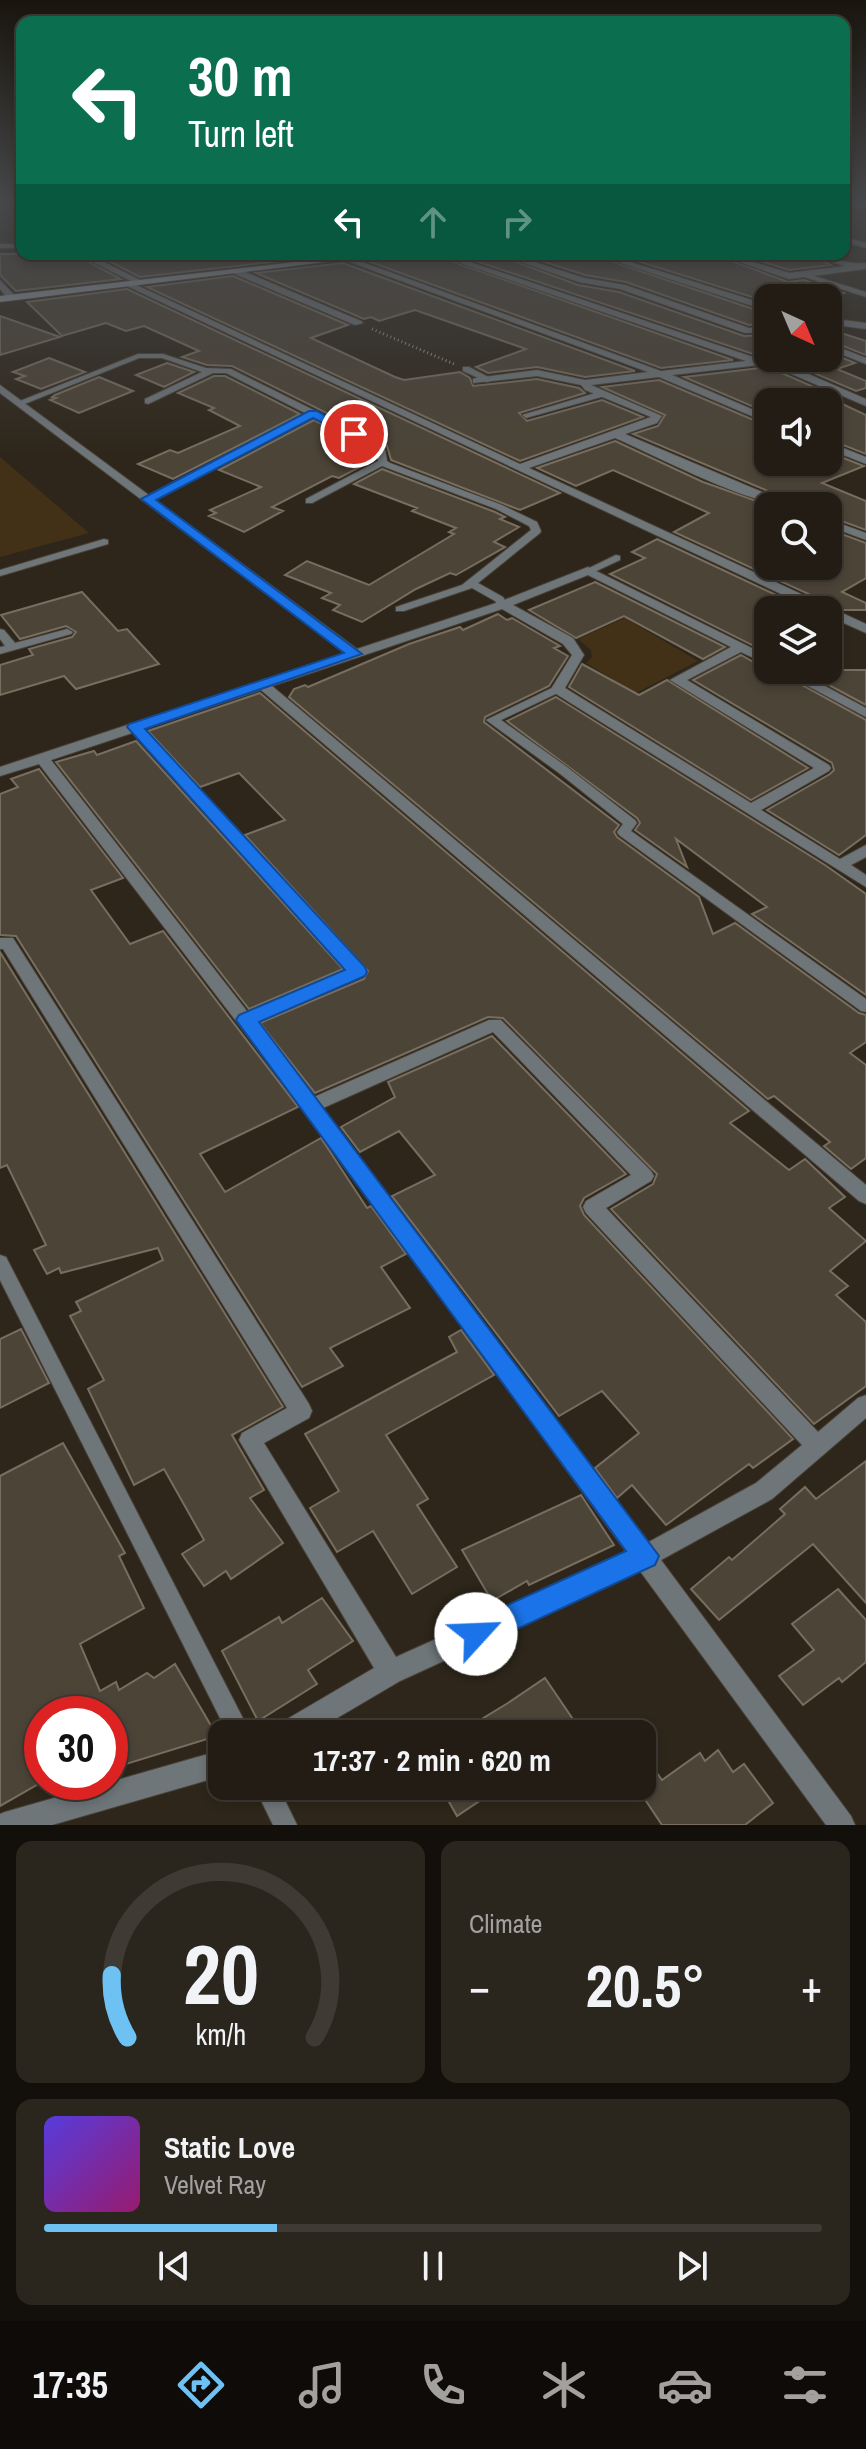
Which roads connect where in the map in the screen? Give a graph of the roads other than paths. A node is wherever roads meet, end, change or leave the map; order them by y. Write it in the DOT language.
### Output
graph roads {
  1 [pos="4,288"];
  2 [pos="100,288"];
  3 [pos="136,288"];
  4 [pos="276,288"];
  5 [pos="424,288"];
  6 [pos="540,288"];
  7 [pos="562,288"];
  8 [pos="625,288"];
  9 [pos="705,288"];
  10 [pos="846,288"];
  11 [pos="552,292"];
  12 [pos="866,295"];
  13 [pos="12,298"];
  14 [pos="0,299"];
  15 [pos="754,304"];
  16 [pos="358,323"];
  17 [pos="842,323"];
  18 [pos="866,326"];
  19 [pos="754,330"];
  20 [pos="866,349"];
  21 [pos="843,352"];
  22 [pos="754,358"];
  23 [pos="866,361"];
  24 [pos="754,362"];
  25 [pos="466,369"];
  26 [pos="212,370"];
  27 [pos="791,372"];
  28 [pos="661,374"];
  29 [pos="490,380"];
  30 [pos="476,381"];
  31 [pos="585,383"];
  32 [pos="0,388"];
  33 [pos="602,394"];
  34 [pos="148,401"];
  35 [pos="19,403"];
  36 [pos="866,403"];
  37 [pos="313,414"];
  38 [pos="754,414"];
  39 [pos="526,415"];
  40 [pos="615,434"];
  41 [pos="842,451"];
  42 [pos="866,461"];
  43 [pos="383,462"];
  44 [pos="521,467"];
  45 [pos="754,493"];
  46 [pos="148,499"];
  47 [pos="309,501"];
  48 [pos="842,528"];
  49 [pos="866,537"];
  50 [pos="104,542"];
  51 [pos="616,558"];
  52 [pos="588,571"];
  53 [pos="0,573"];
  54 [pos="471,583"];
  55 [pos="794,596"];
  56 [pos="503,605"];
  57 [pos="400,609"];
  58 [pos="842,618"];
  59 [pos="866,629"];
  60 [pos="0,632"];
  61 [pos="67,632"];
  62 [pos="741,647"];
  63 [pos="13,648"];
  64 [pos="0,651"];
  65 [pos="355,654"];
  66 [pos="754,654"];
  67 [pos="811,684"];
  68 [pos="263,685"];
  69 [pos="558,689"];
  70 [pos="866,713"];
  71 [pos="134,727"];
  72 [pos="42,758"];
  73 [pos="0,772"];
  74 [pos="751,809"];
  75 [pos="866,850"];
  76 [pos="840,865"];
  77 [pos="866,882"];
  78 [pos="0,944"];
  79 [pos="866,1007"];
  80 [pos="246,1020"];
  81 [pos="311,1106"];
  82 [pos="866,1196"];
  83 [pos="0,1262"];
  84 [pos="865,1409"];
  85 [pos="817,1446"];
  86 [pos="646,1556"];
  87 [pos="391,1672"];
  88 [pos="233,1720"];
  89 [pos="310,1720"];
  90 [pos="208,1767"];
  91 [pos="273,1800"];
  92 [pos="5,1825"];
  93 [pos="285,1825"];
  94 [pos="842,1825"];
  1 -- 13 [label="street"];
  2 -- 13 [label="main road"];
  3 -- 44 [label="street"];
  4 -- 16 [label="street"];
  5 -- 28 [label="street"];
  6 -- 11 [label="street"];
  7 -- 11 [label="street"];
  8 -- 19 [label="street"];
  9 -- 15 [label="street"];
  10 -- 12 [label="lane"];
  11 -- 22 [label="street"];
  13 -- 14 [label="main road"];
  17 -- 18 [label="street"];
  20 -- 21 [label="street"];
  21 -- 23 [label="street"];
  24 -- 28 [label="street"];
  25 -- 29 [label="lane"];
  26 -- 34 [label="lane"];
  26 -- 35 [label="lane"];
  26 -- 37 [label="lane"];
  27 -- 36 [label="street"];
  28 -- 31 [label="street"];
  28 -- 38 [label="street"];
  29 -- 30 [label="street"];
  29 -- 31 [label="street"];
  31 -- 33 [label="street"];
  32 -- 35 [label="street"];
  33 -- 39 [label="lane"];
  33 -- 40 [label="street"];
  35 -- 46 [label="street"];
  37 -- 43 [label="lane"];
  37 -- 46 [label="lane"];
  40 -- 44 [label="street"];
  40 -- 45 [label="street"];
  41 -- 42 [label="street"];
  43 -- 47 [label="lane"];
  43 -- 54 [label="lane"];
  44 -- 55 [label="street"];
  46 -- 65 [label="street"];
  48 -- 49 [label="street"];
  50 -- 53 [label="lane"];
  51 -- 52 [label="lane"];
  52 -- 56 [label="street"];
  52 -- 62 [label="street"];
  54 -- 56 [label="lane"];
  54 -- 57 [label="lane"];
  56 -- 65 [label="street"];
  56 -- 69 [label="street"];
  58 -- 59 [label="street"];
  60 -- 63 [label="lane"];
  61 -- 63 [label="lane"];
  62 -- 66 [label="street"];
  62 -- 74 [label="street"];
  63 -- 64 [label="lane"];
  65 -- 68 [label="street"];
  67 -- 70 [label="street"];
  68 -- 71 [label="street"];
  68 -- 82 [label="street"];
  69 -- 74 [label="street"];
  69 -- 79 [label="lane"];
  71 -- 72 [label="street"];
  71 -- 80 [label="lane"];
  72 -- 73 [label="street"];
  72 -- 80 [label="street"];
  74 -- 76 [label="street"];
  75 -- 76 [label="street"];
  76 -- 77 [label="street"];
  78 -- 87 [label="street"];
  80 -- 81 [label="street"];
  81 -- 85 [label="street"];
  81 -- 86 [label="street"];
  83 -- 88 [label="lane"];
  84 -- 85 [label="street"];
  85 -- 86 [label="street"];
  86 -- 87 [label="street"];
  86 -- 94 [label="street"];
  87 -- 89 [label="street"];
  90 -- 92 [label="street"];
  91 -- 93 [label="lane"];
}
